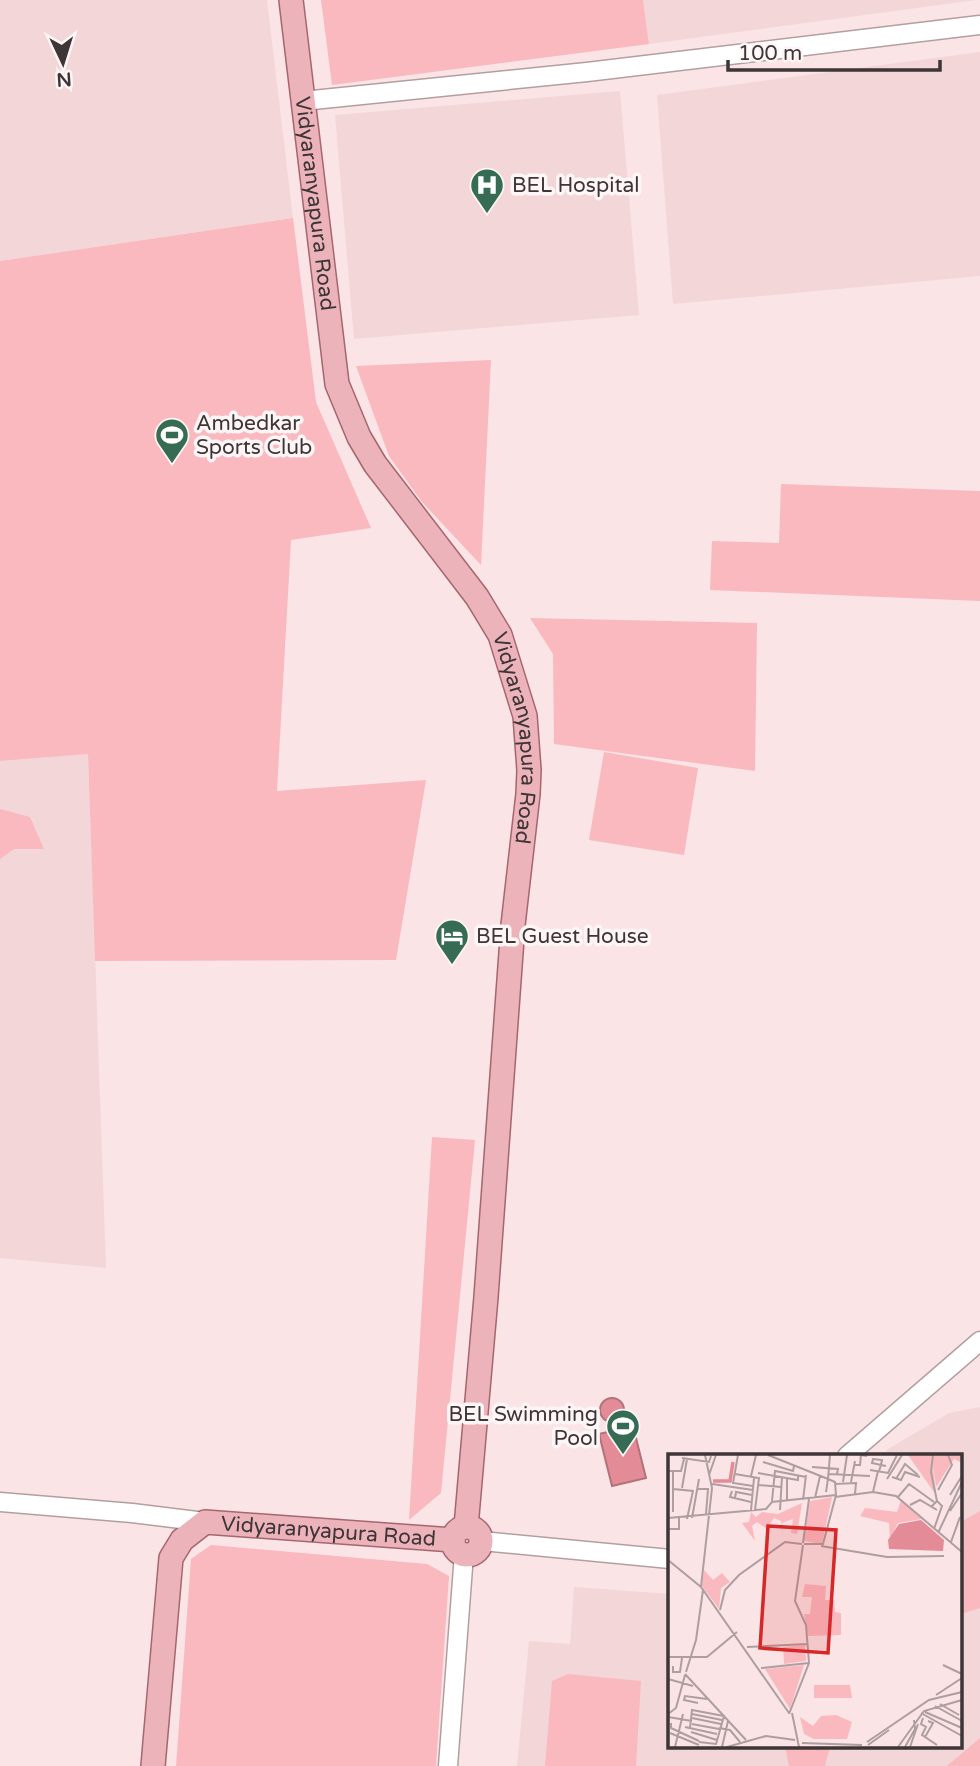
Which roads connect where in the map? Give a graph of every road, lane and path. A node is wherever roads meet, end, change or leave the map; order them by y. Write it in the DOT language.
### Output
graph roads {
  1 [pos="291,0"];
  2 [pos="980,25"];
  3 [pos="303,101"];
  4 [pos="980,1341"];
  5 [pos="849,1454"];
  6 [pos="0,1502"];
  7 [pos="205,1522"];
  8 [pos="466,1540"];
  9 [pos="668,1559"];
  10 [pos="153,1766"];
  11 [pos="448,1766"];
  1 -- 3 [label="main road, Vidyaranyapura Road"];
  2 -- 3 [label="street"];
  3 -- 8 [label="main road, Vidyaranyapura Road"];
  4 -- 5 [label="street"];
  6 -- 7 [label="street"];
  7 -- 8 [label="main road, Vidyaranyapura Road"];
  7 -- 10 [label="main road"];
  8 -- 9 [label="street"];
  8 -- 11 [label="street"];
}
